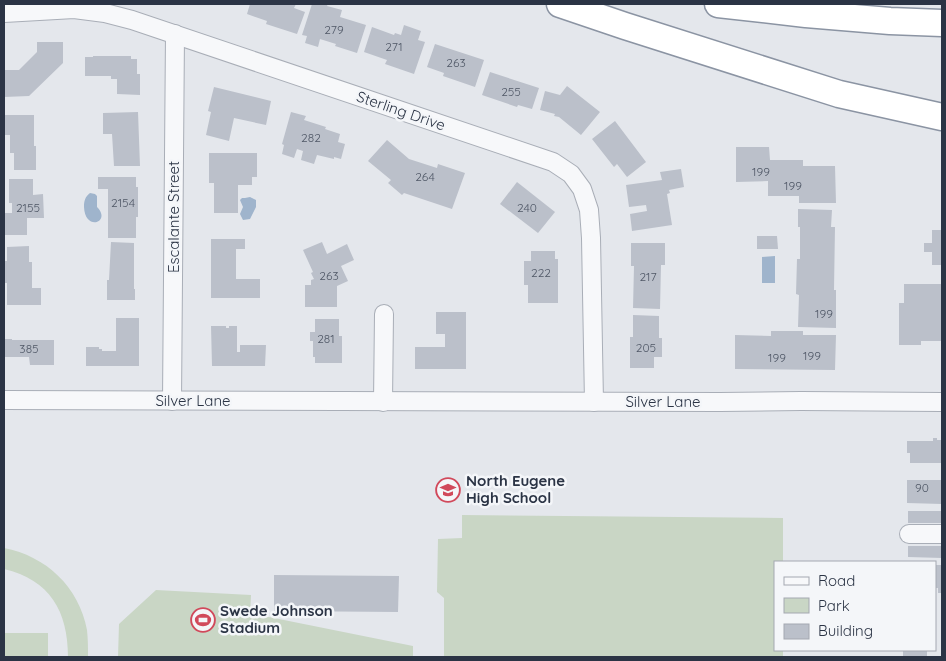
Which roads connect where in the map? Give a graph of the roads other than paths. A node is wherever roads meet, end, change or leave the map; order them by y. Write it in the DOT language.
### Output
graph roads {
  1 [pos="560,4"];
  2 [pos="718,4"];
  3 [pos="4,13"];
  4 [pos="942,23"];
  5 [pos="175,34"];
  6 [pos="942,117"];
  7 [pos="384,314"];
  8 [pos="4,400"];
  9 [pos="172,401"];
  10 [pos="383,402"];
  11 [pos="594,402"];
  12 [pos="942,402"];
  13 [pos="909,534"];
  14 [pos="942,534"];
  1 -- 6 [label="highway"];
  2 -- 4 [label="highway"];
  3 -- 5 [label="street, Sterling Drive"];
  5 -- 9 [label="street, Escalante Street"];
  5 -- 11 [label="street, Sterling Drive"];
  7 -- 10 [label="street"];
  8 -- 9 [label="street, Silver Lane"];
  9 -- 10 [label="street, Silver Lane"];
  10 -- 11 [label="street, Silver Lane"];
  11 -- 12 [label="street, Silver Lane"];
  13 -- 14 [label="street"];
}
